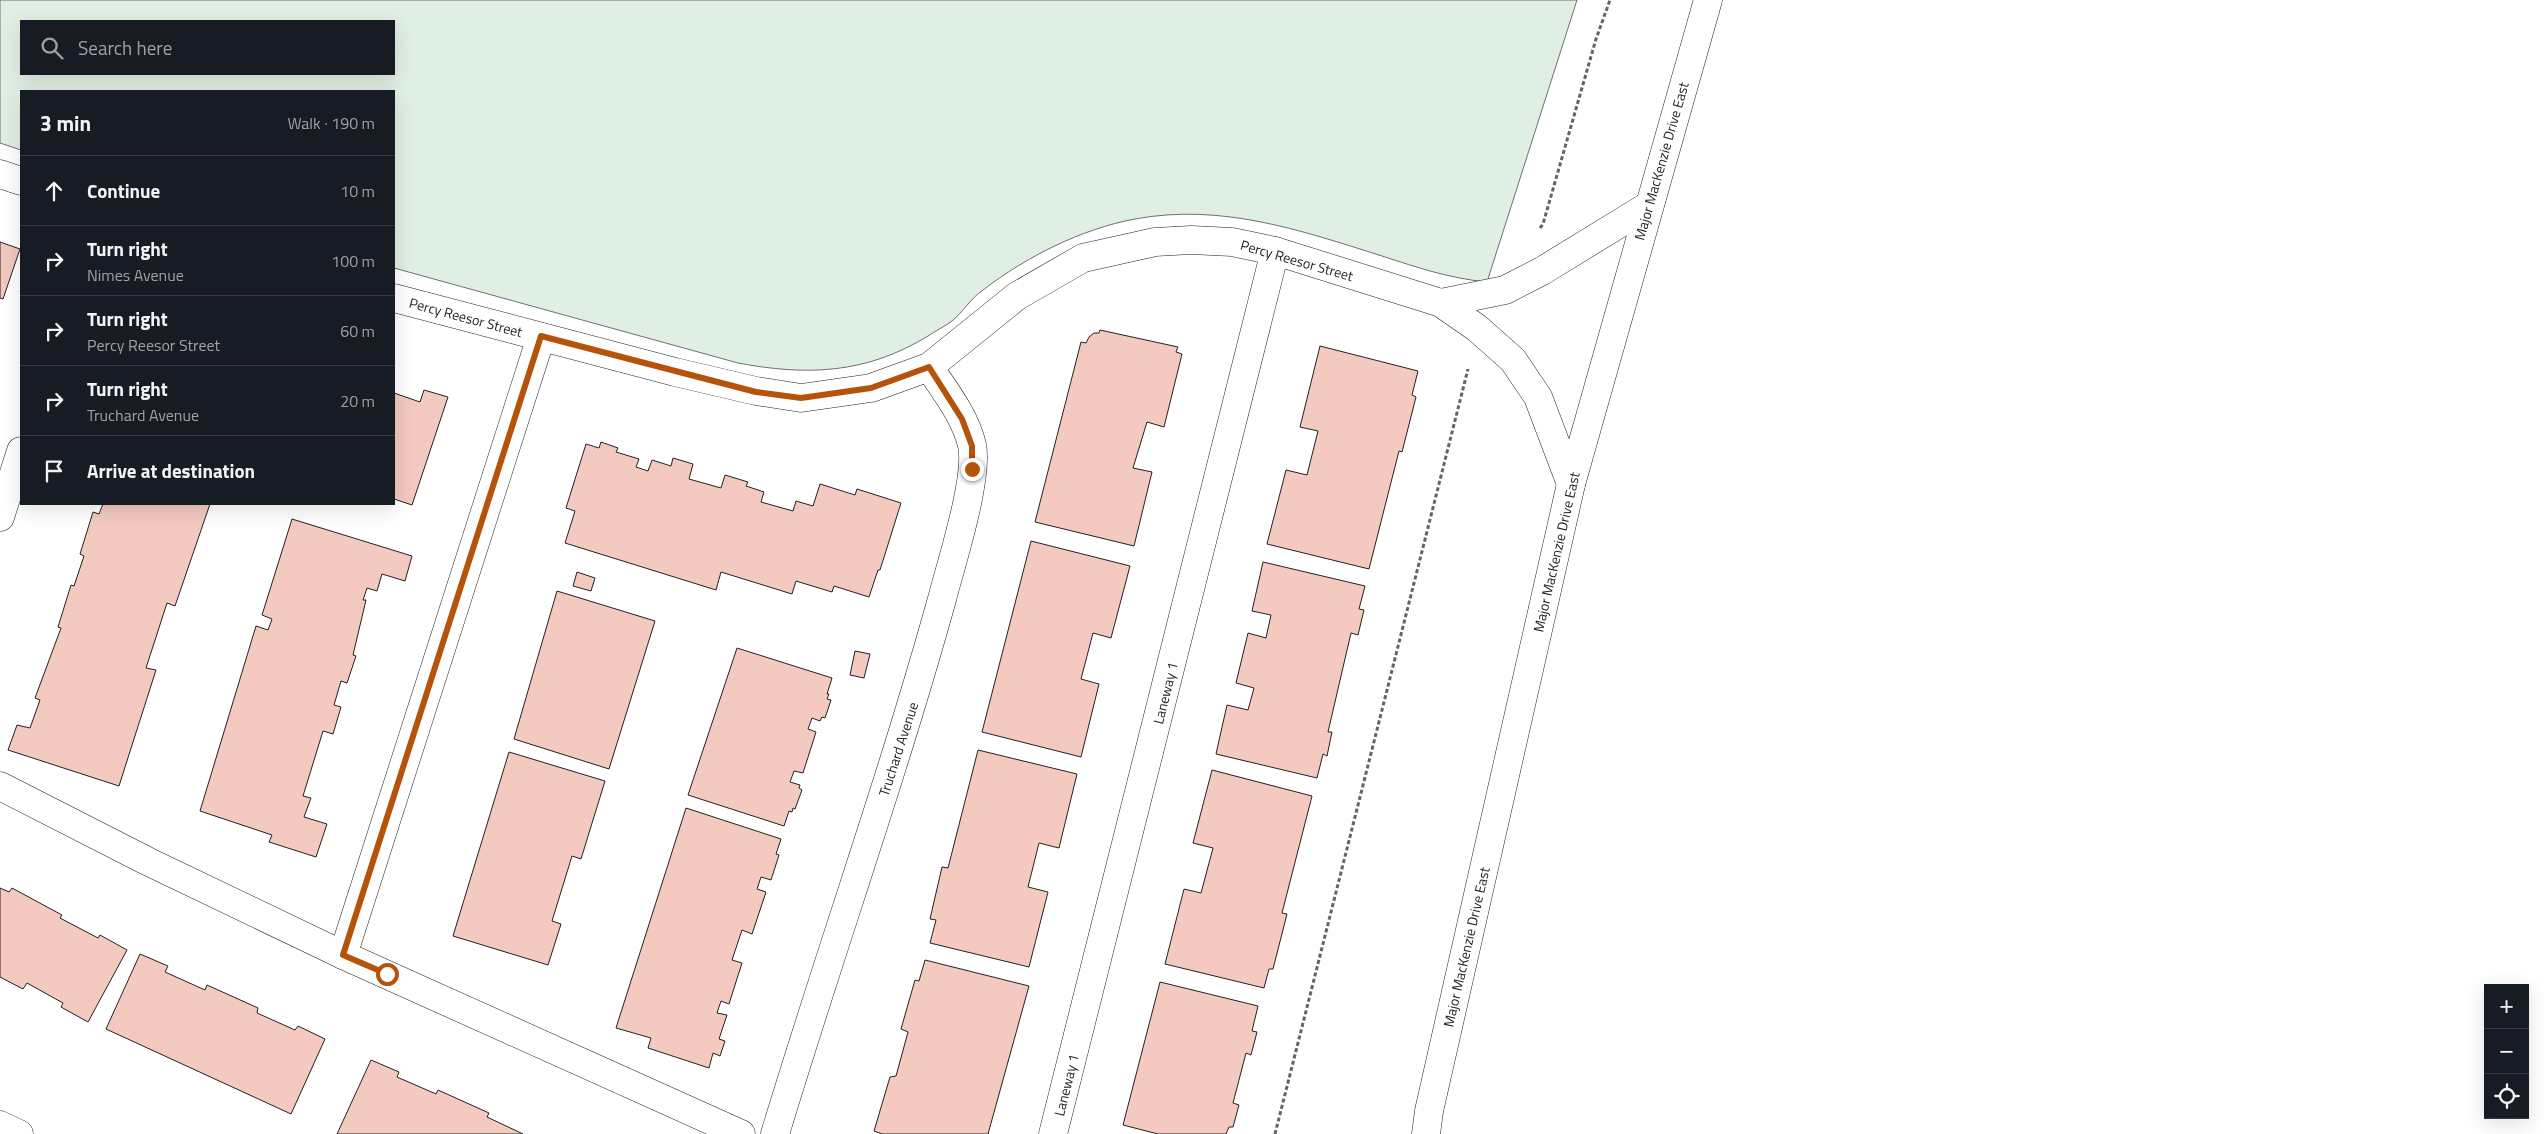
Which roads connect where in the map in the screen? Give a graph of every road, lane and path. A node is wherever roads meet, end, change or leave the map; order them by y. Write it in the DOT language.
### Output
graph roads {
  1 [pos="1610,0"];
  2 [pos="1708,0"];
  3 [pos="0,174"];
  4 [pos="20,181"];
  5 [pos="1648,206"];
  6 [pos="1538,231"];
  7 [pos="1275,251"];
  8 [pos="395,298"];
  9 [pos="1441,303"];
  10 [pos="541,336"];
  11 [pos="1473,361"];
  12 [pos="929,367"];
  13 [pos="20,454"];
  14 [pos="1571,484"];
  15 [pos="0,517"];
  16 [pos="0,786"];
  17 [pos="343,955"];
  18 [pos="0,1125"];
  19 [pos="1424,1126"];
  20 [pos="18,1134"];
  21 [pos="741,1134"];
  22 [pos="775,1134"];
  23 [pos="1053,1134"];
  24 [pos="1275,1134"];
  1 -- 6 [label="path"];
  2 -- 5 [label="street, Major MacKenzie Drive East"];
  3 -- 4 [label="street"];
  5 -- 9 [label="street, Percy Reesor Street"];
  5 -- 14 [label="street, Major MacKenzie Drive East"];
  7 -- 9 [label="street, Percy Reesor Street"];
  7 -- 12 [label="street, Percy Reesor Street"];
  7 -- 23 [label="street, Laneway 1"];
  8 -- 10 [label="street, Percy Reesor Street"];
  9 -- 14 [label="street, Percy Reesor Street"];
  10 -- 12 [label="street, Percy Reesor Street"];
  10 -- 17 [label="street"];
  11 -- 24 [label="path"];
  12 -- 22 [label="street, Truchard Avenue"];
  13 -- 15 [label="street"];
  14 -- 19 [label="street, Major MacKenzie Drive East"];
  16 -- 17 [label="street"];
  17 -- 21 [label="street"];
  18 -- 20 [label="street"];
}
